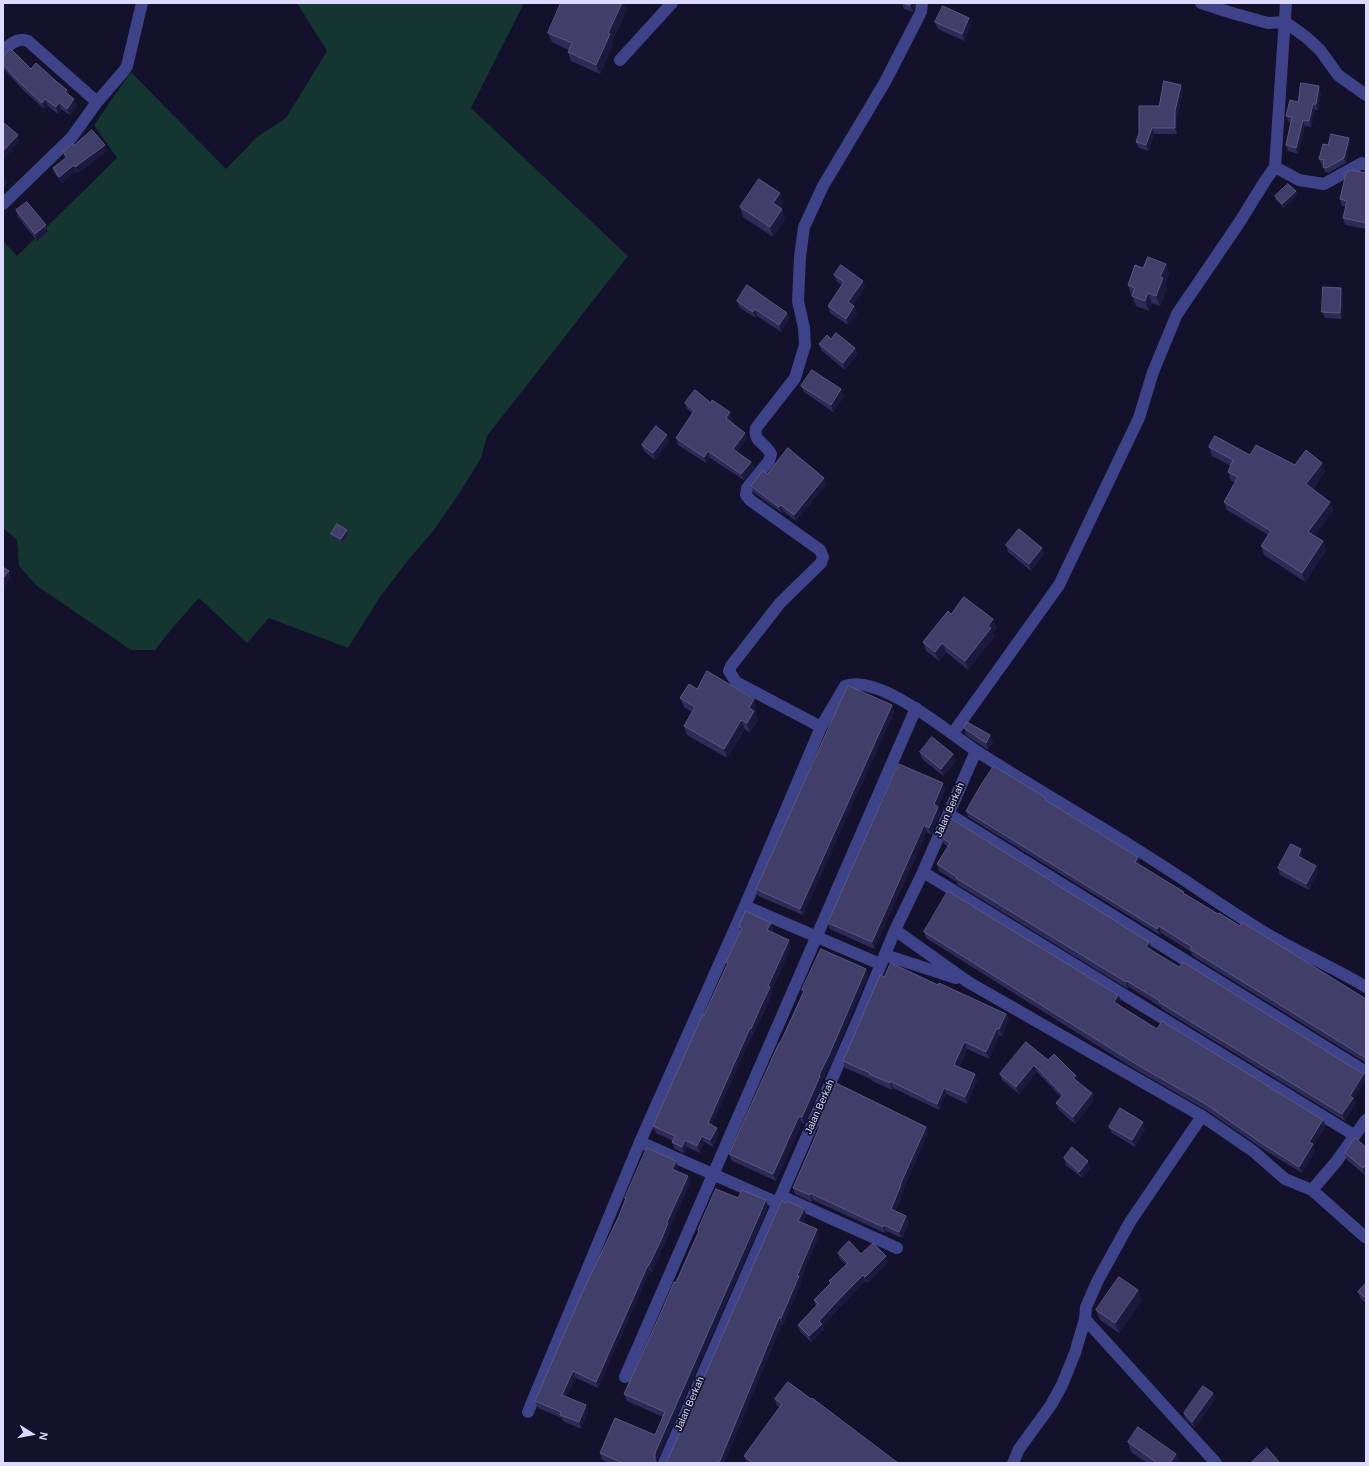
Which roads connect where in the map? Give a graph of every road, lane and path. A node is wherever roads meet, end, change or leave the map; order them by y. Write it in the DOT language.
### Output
graph roads {
  1 [pos="142,3"];
  2 [pos="672,3"];
  3 [pos="922,3"];
  4 [pos="1201,3"];
  5 [pos="1286,3"];
  6 [pos="1285,22"];
  7 [pos="3,50"];
  8 [pos="620,60"];
  9 [pos="1366,94"];
  10 [pos="97,102"];
  11 [pos="1366,165"];
  12 [pos="1275,167"];
  13 [pos="3,204"];
  14 [pos="916,708"];
  15 [pos="821,727"];
  16 [pos="953,733"];
  17 [pos="976,751"];
  18 [pos="949,814"];
  19 [pos="923,872"];
  20 [pos="745,906"];
  21 [pos="895,930"];
  22 [pos="816,938"];
  23 [pos="883,960"];
  24 [pos="968,982"];
  25 [pos="1366,987"];
  26 [pos="1366,1072"];
  27 [pos="1202,1116"];
  28 [pos="1366,1120"];
  29 [pos="1354,1135"];
  30 [pos="640,1142"];
  31 [pos="713,1174"];
  32 [pos="1312,1190"];
  33 [pos="779,1199"];
  34 [pos="1366,1237"];
  35 [pos="897,1248"];
  36 [pos="1085,1319"];
  37 [pos="625,1377"];
  38 [pos="528,1412"];
  39 [pos="664,1463"];
  40 [pos="1013,1463"];
  41 [pos="1216,1463"];
  1 -- 10 [label="street"];
  2 -- 8 [label="street"];
  3 -- 15 [label="street"];
  4 -- 6 [label="street"];
  5 -- 6 [label="street"];
  6 -- 9 [label="street"];
  6 -- 12 [label="street"];
  7 -- 10 [label="street"];
  10 -- 13 [label="street"];
  11 -- 12 [label="street"];
  12 -- 16 [label="street"];
  14 -- 15 [label="street"];
  14 -- 16 [label="street"];
  14 -- 22 [label="street"];
  15 -- 20 [label="street"];
  16 -- 17 [label="street"];
  17 -- 18 [label="street, Jalan Berkah"];
  17 -- 25 [label="street"];
  18 -- 19 [label="street, Jalan Berkah"];
  18 -- 26 [label="street"];
  19 -- 21 [label="street, Jalan Berkah"];
  19 -- 29 [label="street"];
  20 -- 22 [label="street"];
  20 -- 30 [label="street"];
  21 -- 23 [label="street, Jalan Berkah"];
  21 -- 24 [label="street"];
  22 -- 23 [label="street"];
  22 -- 31 [label="street"];
  23 -- 24 [label="street"];
  23 -- 33 [label="street, Jalan Berkah"];
  24 -- 27 [label="street"];
  27 -- 32 [label="street"];
  27 -- 36 [label="street"];
  28 -- 29 [label="street"];
  29 -- 32 [label="street"];
  30 -- 31 [label="street"];
  30 -- 38 [label="street"];
  31 -- 33 [label="street"];
  31 -- 37 [label="street"];
  32 -- 34 [label="street"];
  33 -- 35 [label="street"];
  33 -- 39 [label="street, Jalan Berkah"];
  36 -- 40 [label="street"];
  36 -- 41 [label="street"];
}
